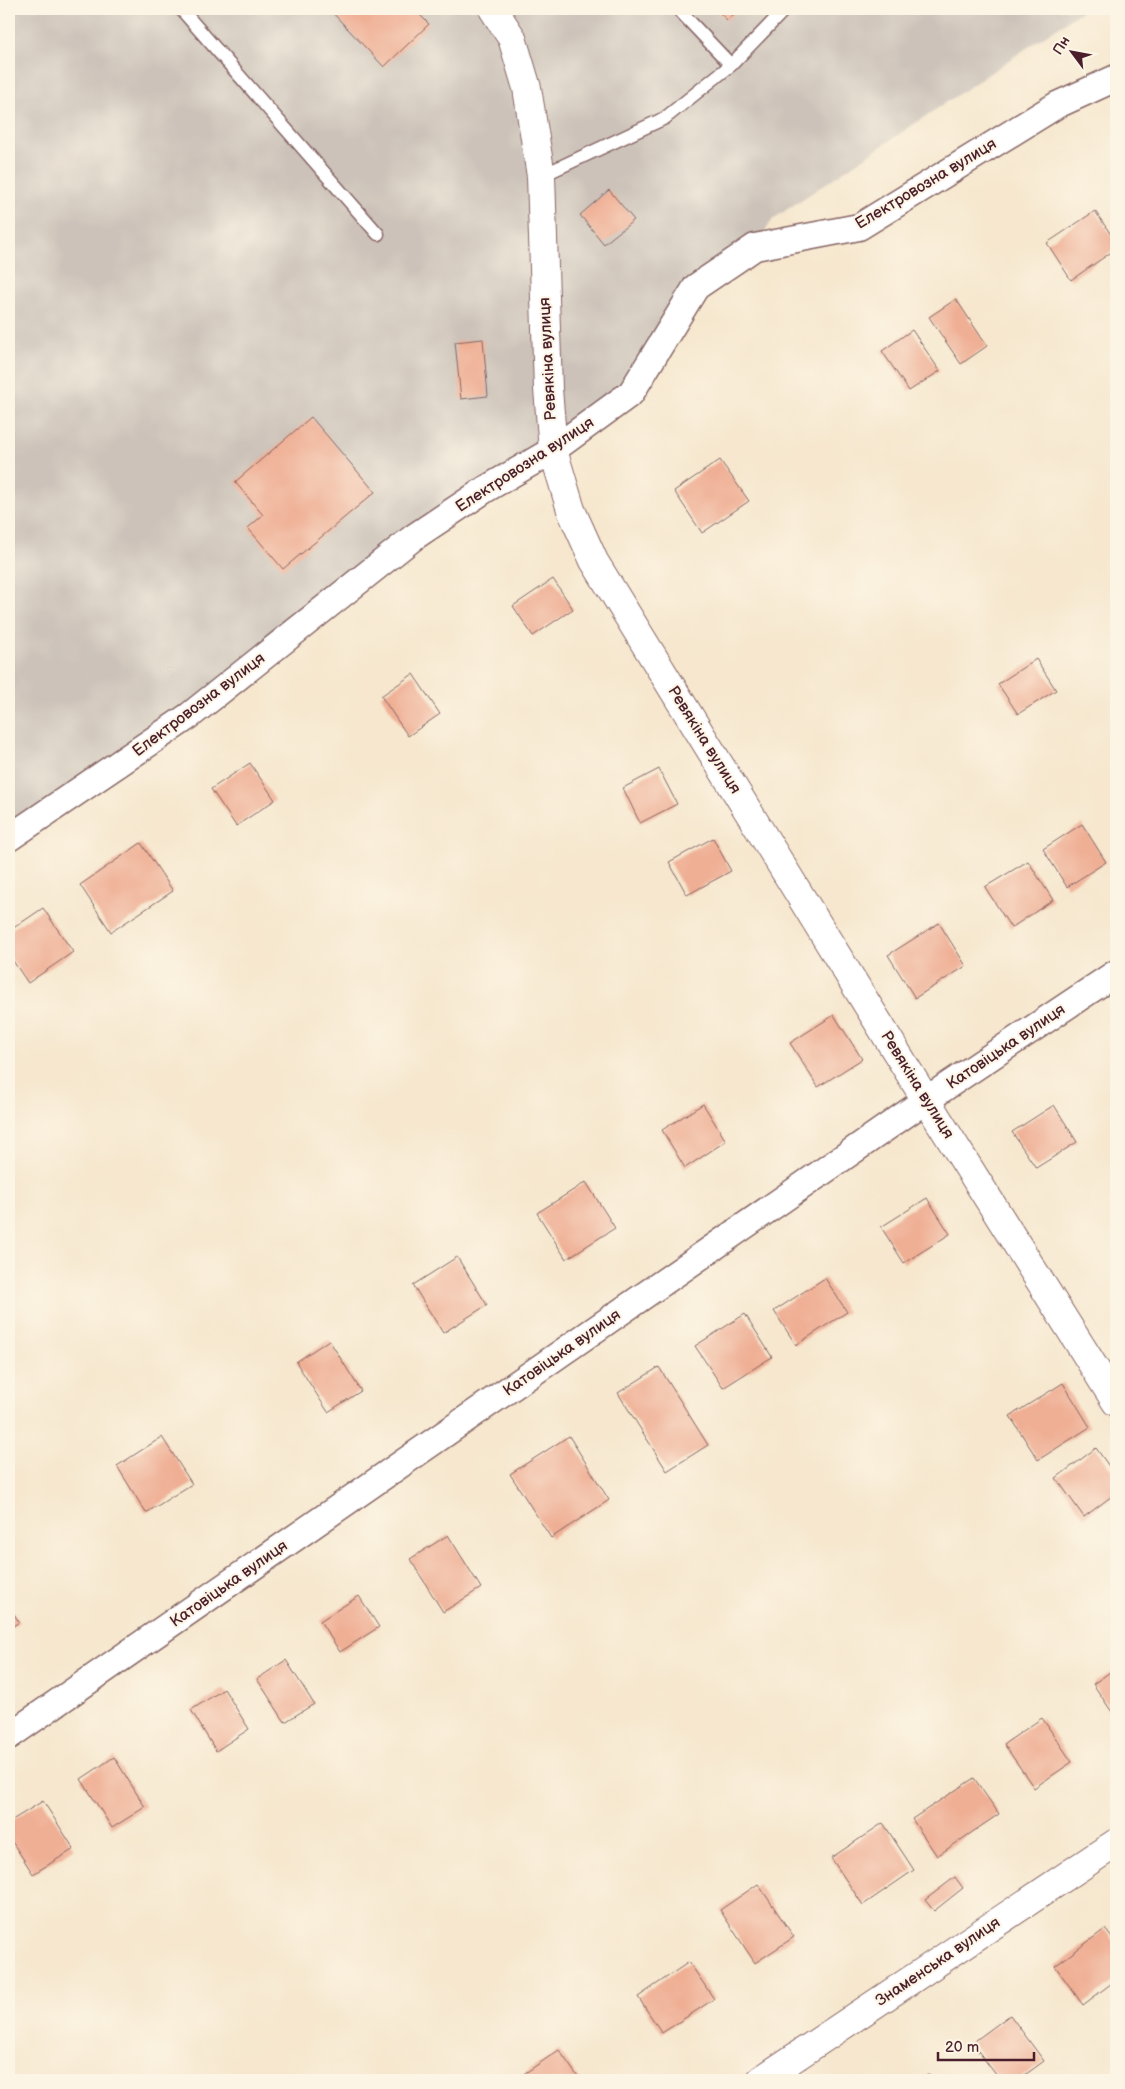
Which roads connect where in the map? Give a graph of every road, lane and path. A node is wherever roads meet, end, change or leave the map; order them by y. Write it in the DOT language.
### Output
graph roads {
  1 [pos="181,9"];
  2 [pos="493,9"];
  3 [pos="678,9"];
  4 [pos="786,9"];
  5 [pos="731,65"];
  6 [pos="1116,78"];
  7 [pos="541,176"];
  8 [pos="378,234"];
  9 [pos="553,450"];
  10 [pos="9,838"];
  11 [pos="1116,973"];
  12 [pos="926,1100"];
  13 [pos="1116,1402"];
  14 [pos="9,1736"];
  15 [pos="1116,1843"];
  16 [pos="760,2080"];
  1 -- 8 [label="lane"];
  2 -- 7 [label="street, Ревякіна вулиця"];
  3 -- 5 [label="lane"];
  4 -- 5 [label="lane"];
  5 -- 7 [label="lane"];
  6 -- 9 [label="street, Електровозна вулиця"];
  7 -- 9 [label="street, Ревякіна вулиця"];
  9 -- 10 [label="street, Електровозна вулиця"];
  9 -- 12 [label="street, Ревякіна вулиця"];
  11 -- 12 [label="street, Катовіцька вулиця"];
  12 -- 13 [label="street, Ревякіна вулиця"];
  12 -- 14 [label="street, Катовіцька вулиця"];
  15 -- 16 [label="street, Знаменська вулиця"];
}
